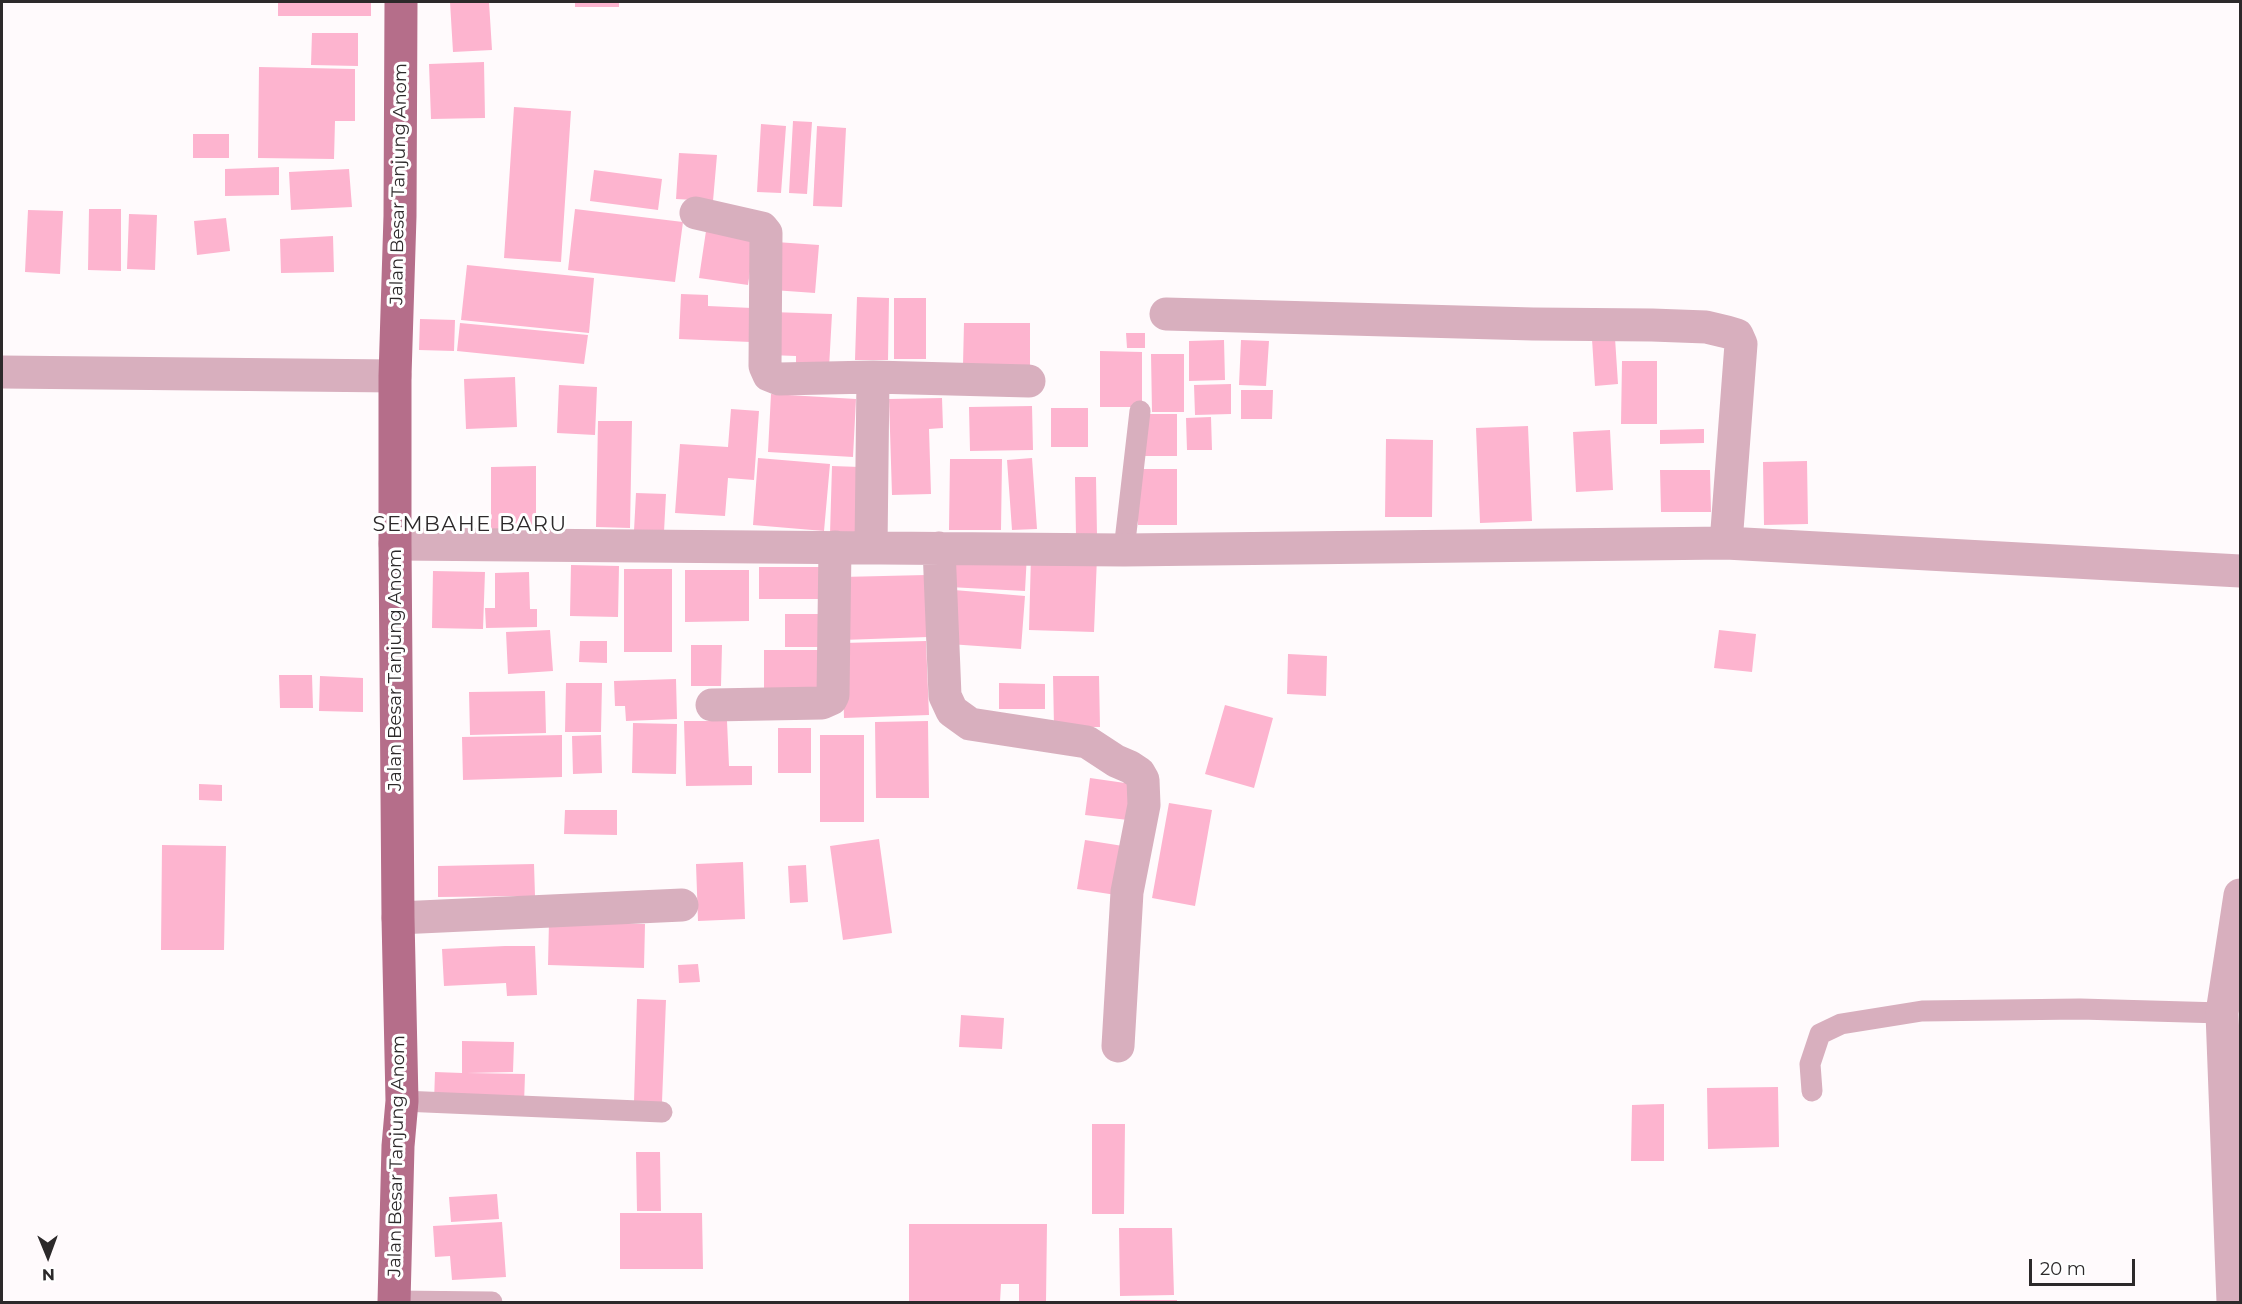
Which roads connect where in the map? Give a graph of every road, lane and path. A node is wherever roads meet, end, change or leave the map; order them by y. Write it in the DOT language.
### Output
graph roads {
  1 [pos="401,2"];
  2 [pos="696,213"];
  3 [pos="1166,314"];
  4 [pos="2,372"];
  5 [pos="395,376"];
  6 [pos="873,377"];
  7 [pos="1029,381"];
  8 [pos="1140,411"];
  9 [pos="1726,543"];
  10 [pos="395,544"];
  11 [pos="835,547"];
  12 [pos="871,548"];
  13 [pos="939,548"];
  14 [pos="1124,550"];
  15 [pos="2241,571"];
  16 [pos="712,705"];
  17 [pos="2241,895"];
  18 [pos="682,905"];
  19 [pos="398,918"];
  20 [pos="2222,1013"];
  21 [pos="1118,1046"];
  22 [pos="1812,1091"];
  23 [pos="402,1101"];
  24 [pos="662,1112"];
  25 [pos="394,1302"];
  26 [pos="492,1302"];
  27 [pos="2233,1302"];
  1 -- 5 [label="main road, Jalan Besar Tanjung Anom"];
  2 -- 6 [label="street"];
  3 -- 9 [label="street"];
  4 -- 5 [label="street"];
  5 -- 10 [label="main road, Jalan Besar Tanjung Anom"];
  6 -- 7 [label="street"];
  6 -- 12 [label="street"];
  8 -- 14 [label="lane"];
  9 -- 14 [label="street"];
  9 -- 15 [label="street"];
  10 -- 11 [label="street"];
  10 -- 19 [label="main road, Jalan Besar Tanjung Anom"];
  11 -- 12 [label="street"];
  11 -- 16 [label="street"];
  12 -- 13 [label="street"];
  13 -- 14 [label="street"];
  13 -- 21 [label="street"];
  17 -- 20 [label="street"];
  18 -- 19 [label="street"];
  19 -- 23 [label="main road, Jalan Besar Tanjung Anom"];
  20 -- 22 [label="lane"];
  20 -- 27 [label="street"];
  23 -- 24 [label="lane"];
  23 -- 25 [label="main road, Jalan Besar Tanjung Anom"];
  25 -- 26 [label="lane"];
}
